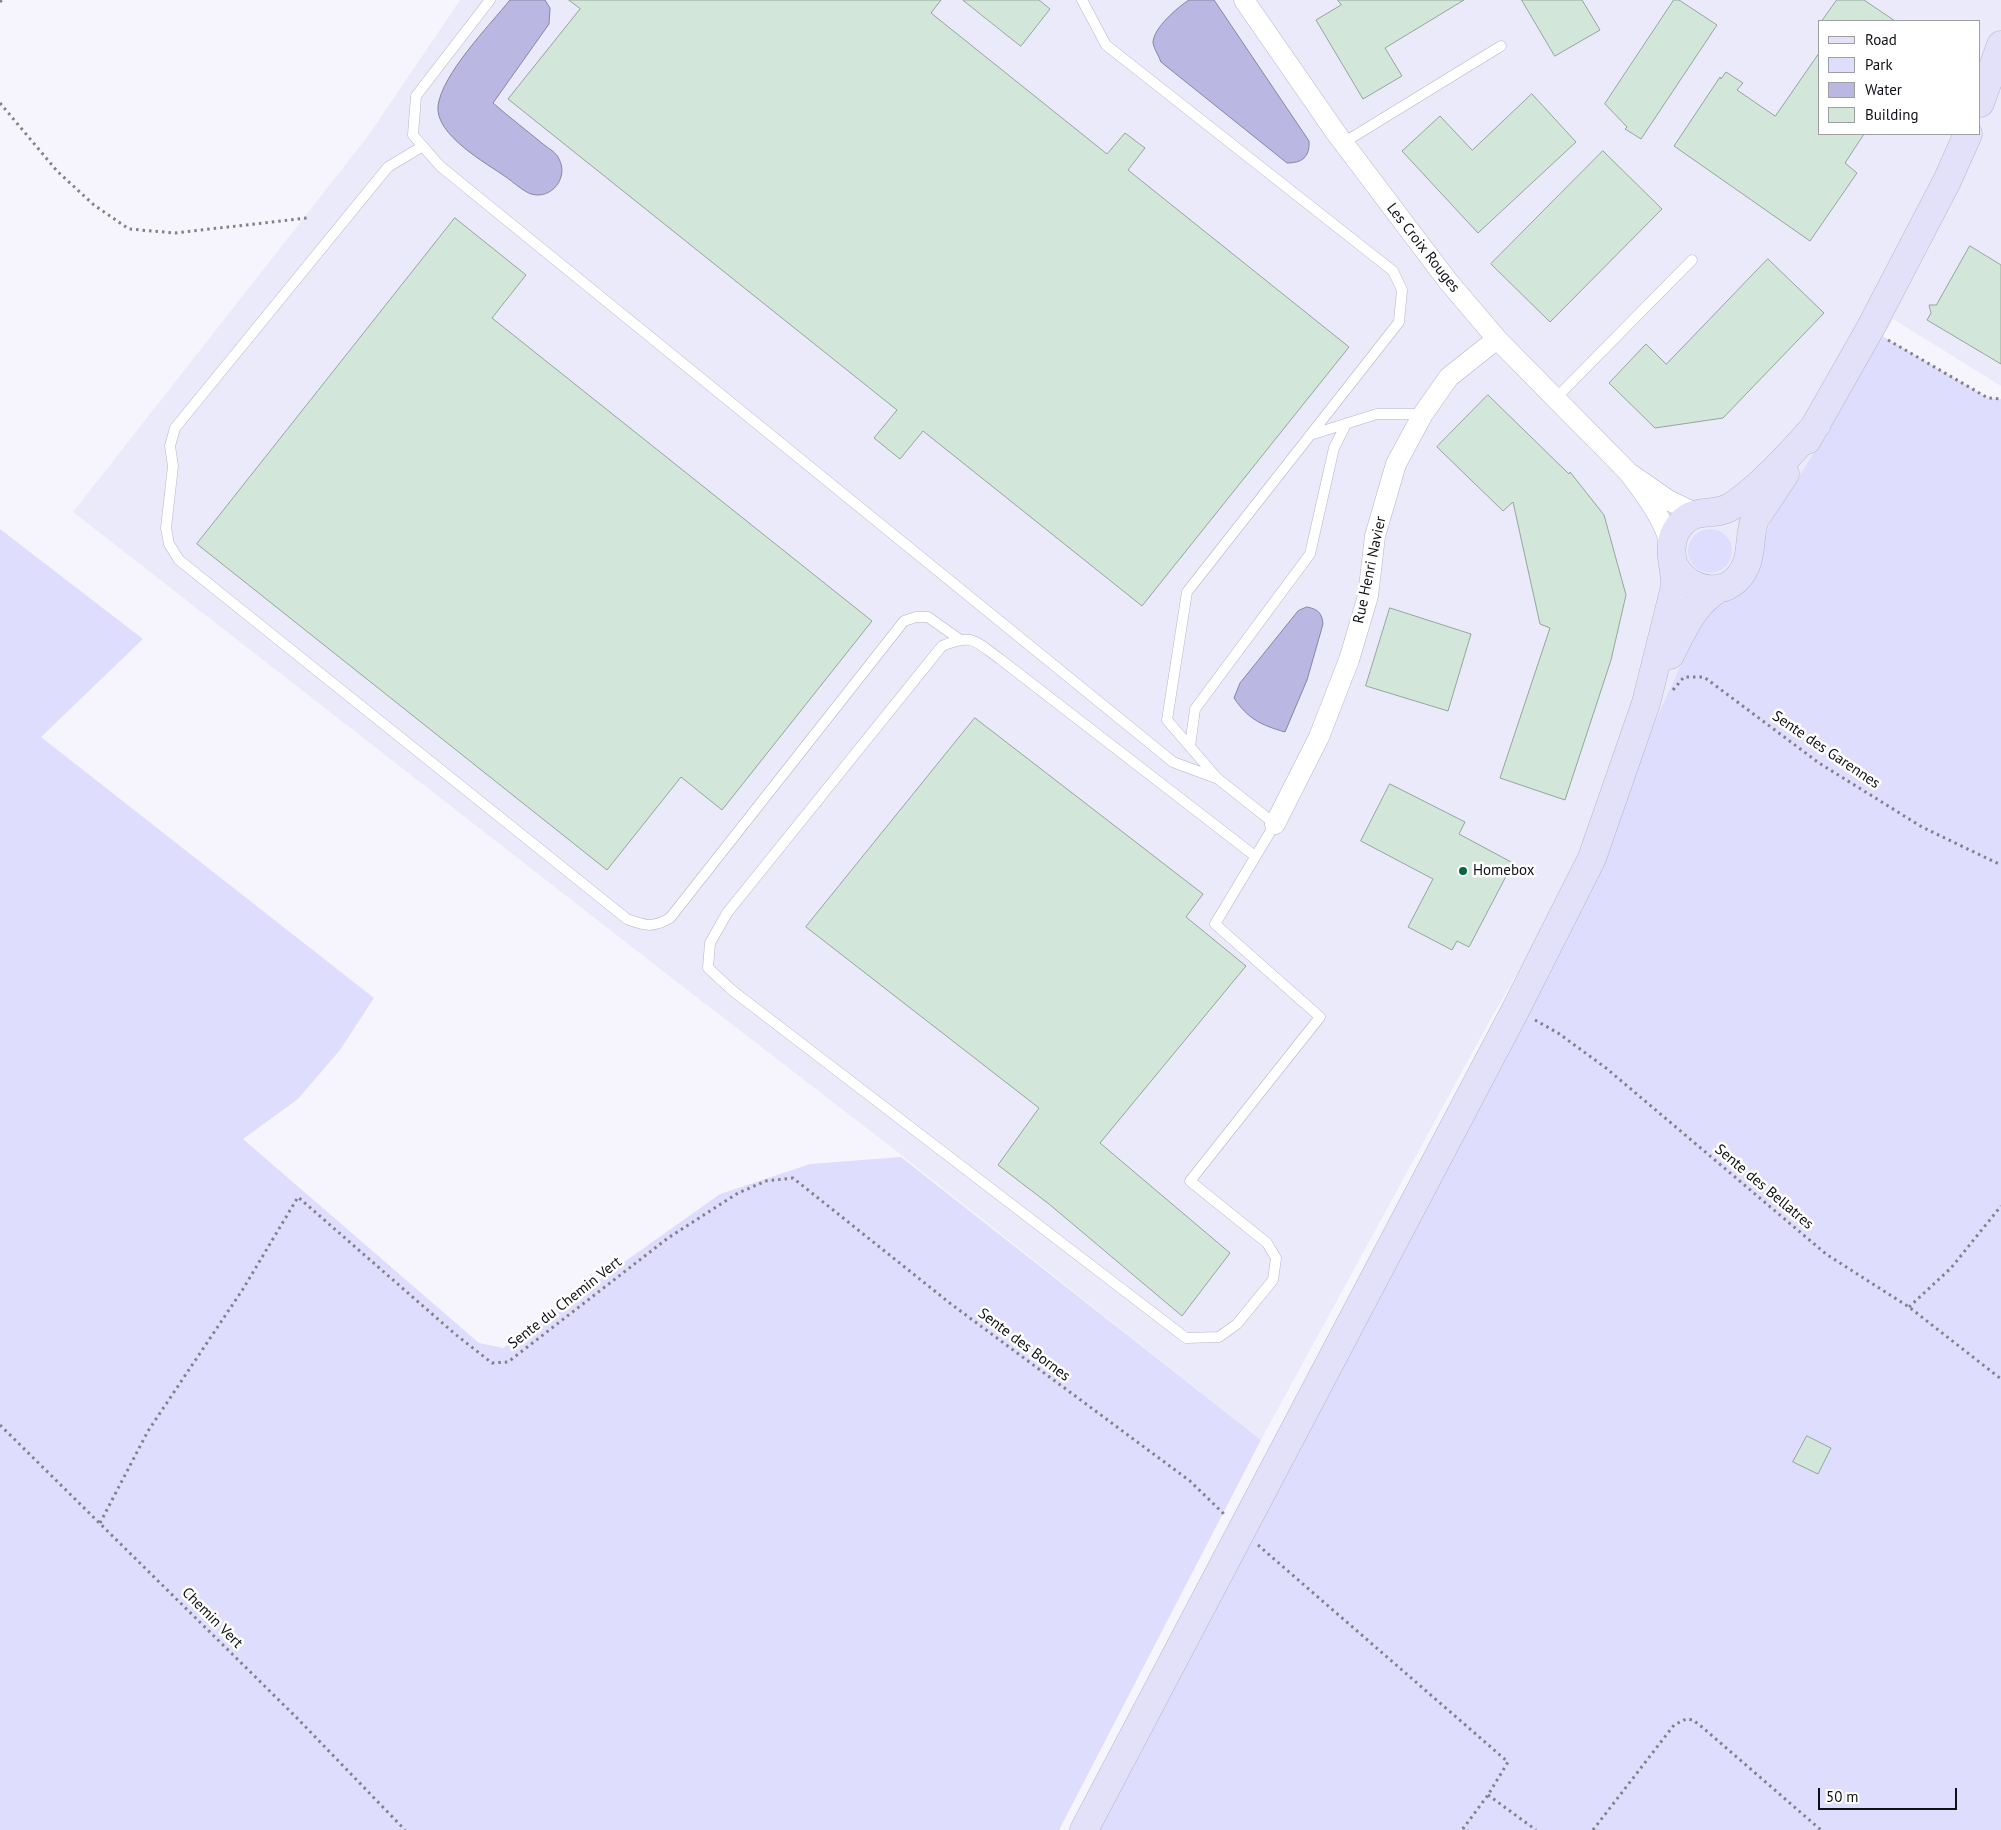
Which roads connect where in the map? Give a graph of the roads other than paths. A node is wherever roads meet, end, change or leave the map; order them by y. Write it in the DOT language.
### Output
graph roads {
  1 [pos="490,0"];
  2 [pos="1082,0"];
  3 [pos="1244,0"];
  4 [pos="1501,46"];
  5 [pos="2001,47"];
  6 [pos="1981,100"];
  7 [pos="1968,135"];
  8 [pos="1343,143"];
  9 [pos="423,146"];
  10 [pos="1692,260"];
  11 [pos="1497,339"];
  12 [pos="1555,399"];
  13 [pos="1423,414"];
  14 [pos="1346,424"];
  15 [pos="1817,424"];
  16 [pos="1310,435"];
  17 [pos="1628,474"];
  18 [pos="1706,513"];
  19 [pos="1749,546"];
  20 [pos="1673,557"];
  21 [pos="1718,589"];
  22 [pos="959,639"];
  23 [pos="1646,703"];
  24 [pos="1190,746"];
  25 [pos="1217,778"];
  26 [pos="1274,824"];
  27 [pos="1256,856"];
  28 [pos="1084,1830"];
  1 -- 9 [label="lane"];
  2 -- 16 [label="lane"];
  3 -- 8 [label="street, Les Croix Rouges"];
  4 -- 8 [label="lane"];
  5 -- 6 [label="street"];
  7 -- 15 [label="street"];
  8 -- 11 [label="street, Les Croix Rouges"];
  9 -- 22 [label="lane"];
  9 -- 25 [label="lane"];
  10 -- 12 [label="lane"];
  11 -- 12 [label="street, Les Croix Rouges"];
  11 -- 13 [label="street, Rue Henri Navier"];
  12 -- 17 [label="street, Les Croix Rouges"];
  13 -- 14 [label="lane"];
  13 -- 26 [label="street, Rue Henri Navier"];
  14 -- 16 [label="lane"];
  14 -- 24 [label="lane"];
  15 -- 18 [label="street"];
  15 -- 19 [label="street"];
  16 -- 24 [label="lane"];
  17 -- 18 [label="street, Les Croix Rouges"];
  17 -- 20 [label="street, Les Croix Rouges"];
  18 -- 19 [label="street"];
  18 -- 20 [label="street"];
  19 -- 21 [label="street"];
  20 -- 21 [label="street"];
  20 -- 23 [label="street"];
  21 -- 23 [label="street"];
  22 -- 27 [label="lane"];
  22 -- 27 [label="lane"];
  23 -- 28 [label="street"];
  24 -- 25 [label="lane"];
  25 -- 26 [label="lane"];
  26 -- 27 [label="lane"];
}
